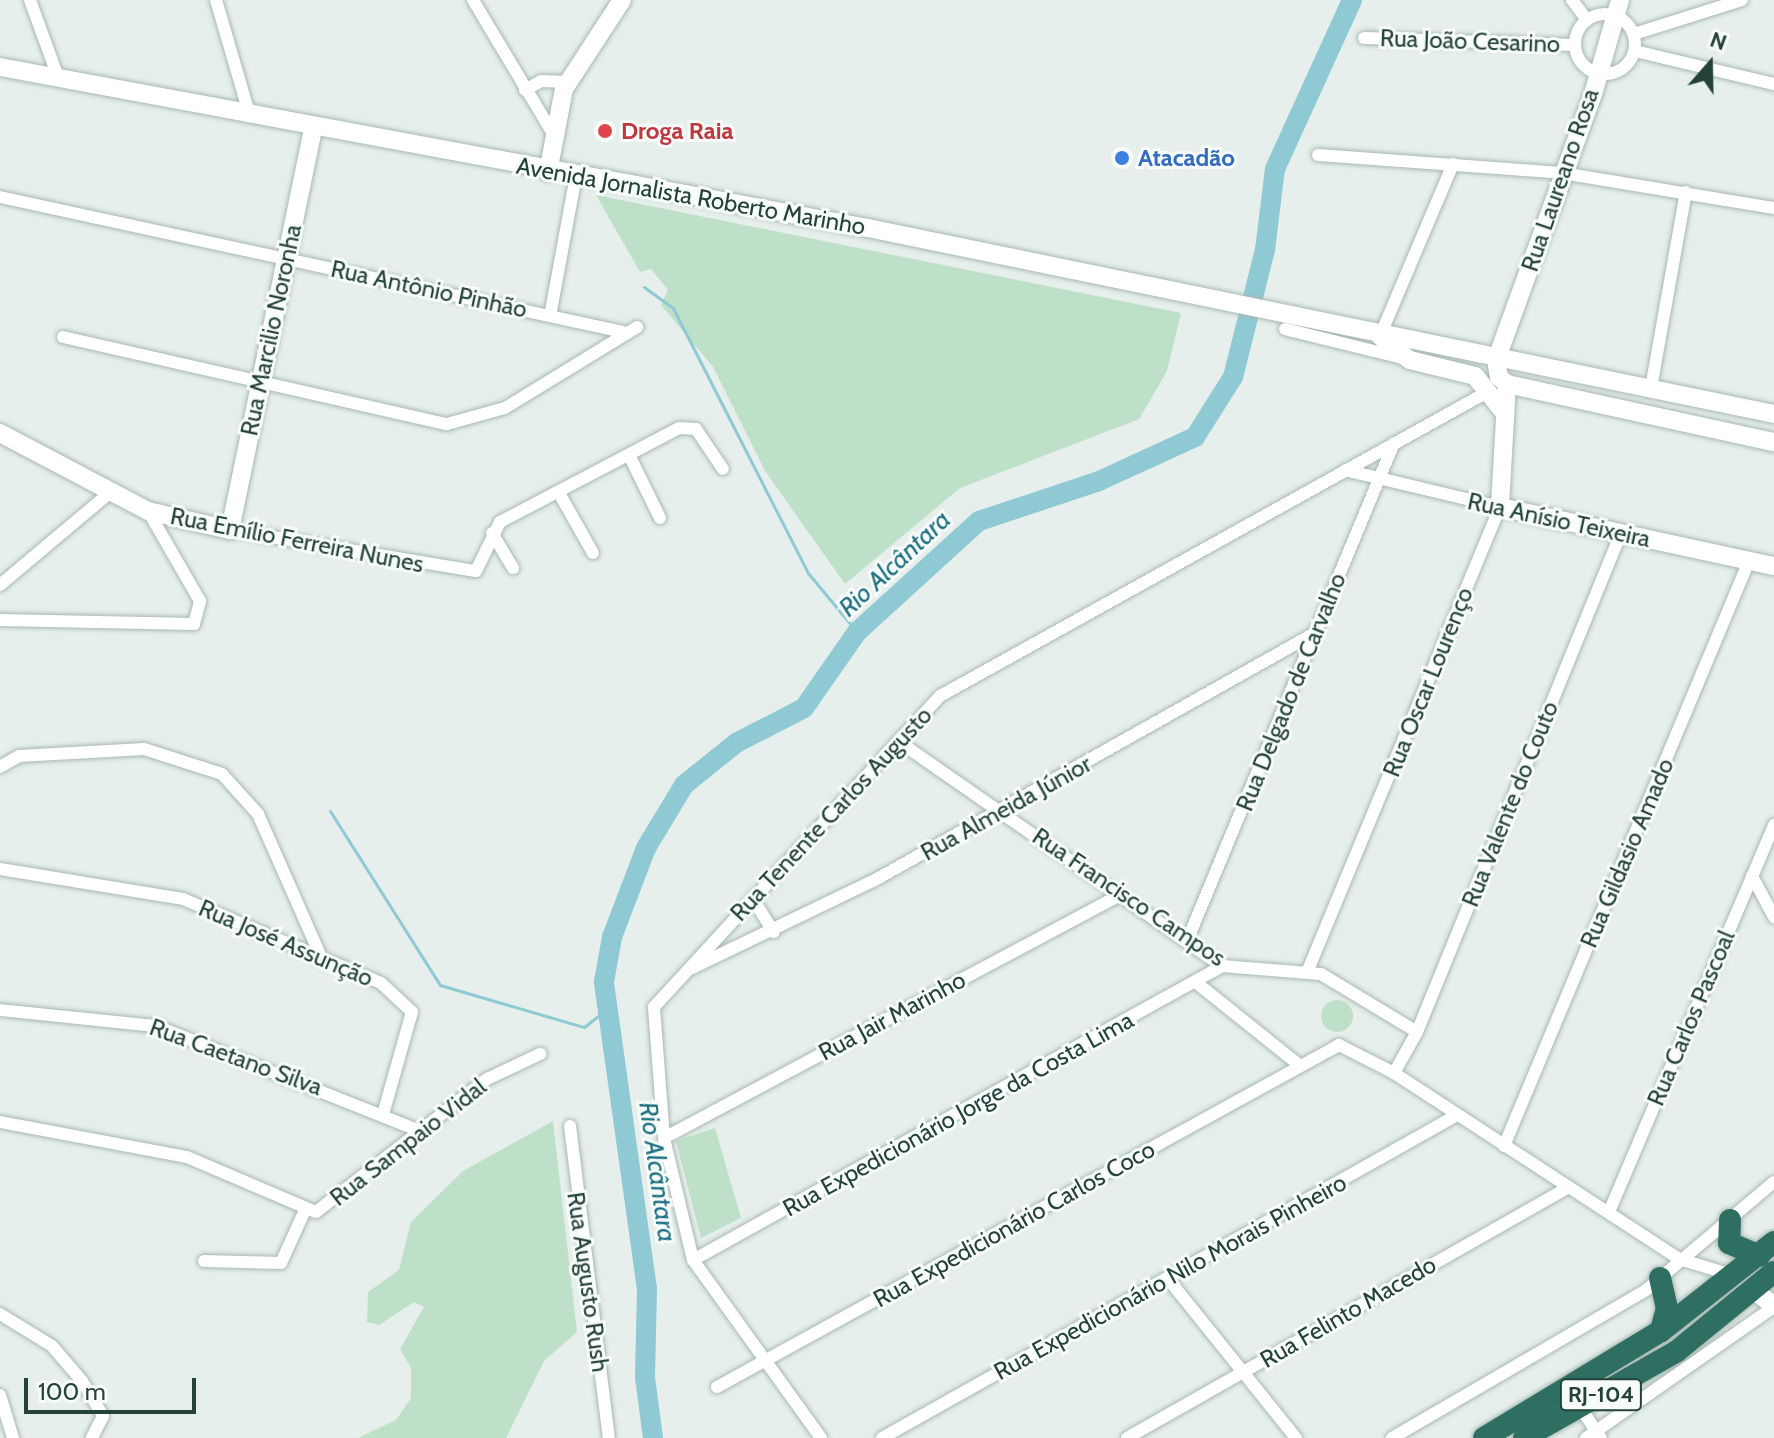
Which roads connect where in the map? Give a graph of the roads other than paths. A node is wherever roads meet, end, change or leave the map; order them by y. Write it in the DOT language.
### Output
graph roads {
  1 [pos="30,0"];
  2 [pos="216,0"];
  3 [pos="473,0"];
  4 [pos="622,0"];
  5 [pos="1572,0"];
  6 [pos="1742,0"];
  7 [pos="1616,7"];
  8 [pos="1587,20"];
  9 [pos="1634,34"];
  10 [pos="1364,38"];
  11 [pos="1575,45"];
  12 [pos="1635,51"];
  13 [pos="0,67"];
  14 [pos="1596,73"];
  15 [pos="58,77"];
  16 [pos="567,82"];
  17 [pos="1774,84"];
  18 [pos="525,90"];
  19 [pos="251,117"];
  20 [pos="313,130"];
  21 [pos="552,132"];
  22 [pos="1318,155"];
  23 [pos="1453,164"];
  24 [pos="548,172"];
  25 [pos="1562,173"];
  26 [pos="576,176"];
  27 [pos="1686,192"];
  28 [pos="0,197"];
  29 [pos="1774,208"];
  30 [pos="286,258"];
  31 [pos="550,316"];
  32 [pos="637,327"];
  33 [pos="1285,329"];
  34 [pos="623,332"];
  35 [pos="1380,336"];
  36 [pos="63,337"];
  37 [pos="1410,360"];
  38 [pos="1496,360"];
  39 [pos="261,381"];
  40 [pos="1507,384"];
  41 [pos="1651,388"];
  42 [pos="1489,391"];
  43 [pos="1503,411"];
  44 [pos="1774,414"];
  45 [pos="1646,415"];
  46 [pos="0,433"];
  47 [pos="1774,442"];
  48 [pos="1394,443"];
  49 [pos="630,457"];
  50 [pos="723,469"];
  51 [pos="1345,470"];
  52 [pos="1378,480"];
  53 [pos="113,490"];
  54 [pos="559,493"];
  55 [pos="1500,507"];
  56 [pos="148,511"];
  57 [pos="660,518"];
  58 [pos="230,530"];
  59 [pos="492,533"];
  60 [pos="1621,533"];
  61 [pos="593,553"];
  62 [pos="1749,561"];
  63 [pos="1774,566"];
  64 [pos="513,568"];
  65 [pos="0,585"];
  66 [pos="0,620"];
  67 [pos="1315,633"];
  68 [pos="898,741"];
  69 [pos="0,767"];
  70 [pos="1001,811"];
  71 [pos="1774,825"];
  72 [pos="0,869"];
  73 [pos="1752,876"];
  74 [pos="1120,895"];
  75 [pos="753,899"];
  76 [pos="1774,917"];
  77 [pos="774,932"];
  78 [pos="1187,941"];
  79 [pos="319,952"];
  80 [pos="1222,966"];
  81 [pos="689,969"];
  82 [pos="1308,970"];
  83 [pos="1198,984"];
  84 [pos="0,1010"];
  85 [pos="1417,1032"];
  86 [pos="540,1054"];
  87 [pos="1304,1061"];
  88 [pos="1394,1073"];
  89 [pos="384,1111"];
  90 [pos="1457,1115"];
  91 [pos="0,1122"];
  92 [pos="570,1126"];
  93 [pos="417,1130"];
  94 [pos="664,1138"];
  95 [pos="1504,1146"];
  96 [pos="1774,1182"];
  97 [pos="1569,1187"];
  98 [pos="305,1210"];
  99 [pos="1609,1212"];
  100 [pos="1730,1220"];
  101 [pos="1769,1257"];
  102 [pos="1679,1259"];
  103 [pos="693,1260"];
  104 [pos="204,1261"];
  105 [pos="1736,1275"];
  106 [pos="1660,1278"];
  107 [pos="1169,1280"];
  108 [pos="1754,1290"];
  109 [pos="1774,1306"];
  110 [pos="0,1314"];
  111 [pos="1661,1331"];
  112 [pos="762,1364"];
  113 [pos="1246,1370"];
  114 [pos="717,1387"];
  115 [pos="0,1395"];
  116 [pos="1580,1407"];
  117 [pos="1595,1436"];
  118 [pos="13,1438"];
  119 [pos="92,1438"];
  120 [pos="609,1438"];
  121 [pos="821,1438"];
  122 [pos="882,1438"];
  123 [pos="1127,1438"];
  124 [pos="1296,1438"];
  125 [pos="1392,1438"];
  126 [pos="1484,1438"];
  127 [pos="1524,1438"];
  1 -- 15 [label="street"];
  2 -- 19 [label="street"];
  3 -- 18 [label="street"];
  4 -- 16 [label="main road"];
  5 -- 8 [label="street"];
  6 -- 9 [label="street"];
  7 -- 8 [label="street"];
  7 -- 9 [label="street"];
  7 -- 14 [label="main road, Rua Laureano Rosa"];
  8 -- 11 [label="street"];
  9 -- 12 [label="street"];
  10 -- 11 [label="street, Rua João Cesarino"];
  11 -- 14 [label="street"];
  12 -- 14 [label="street"];
  12 -- 17 [label="street"];
  13 -- 15 [label="main road, Avenida Jornalista Roberto Marinho"];
  14 -- 25 [label="main road, Rua Laureano Rosa"];
  15 -- 19 [label="main road, Avenida Jornalista Roberto Marinho"];
  16 -- 18 [label="street"];
  16 -- 21 [label="main road"];
  18 -- 21 [label="street"];
  19 -- 20 [label="main road, Avenida Jornalista Roberto Marinho"];
  20 -- 24 [label="main road, Avenida Jornalista Roberto Marinho"];
  20 -- 30 [label="main road, Rua Marcilio Noronha"];
  21 -- 24 [label="main road"];
  22 -- 23 [label="street"];
  23 -- 25 [label="street"];
  23 -- 35 [label="street"];
  24 -- 26 [label="main road, Avenida Jornalista Roberto Marinho"];
  25 -- 27 [label="street"];
  25 -- 38 [label="main road, Rua Laureano Rosa"];
  26 -- 31 [label="street"];
  26 -- 35 [label="main road, Avenida Jornalista Roberto Marinho"];
  27 -- 29 [label="street"];
  27 -- 41 [label="street"];
  28 -- 30 [label="street, Rua Antônio Pinhão"];
  30 -- 31 [label="street, Rua Antônio Pinhão"];
  30 -- 39 [label="main road, Rua Marcilio Noronha"];
  31 -- 34 [label="street, Rua Antônio Pinhão"];
  32 -- 34 [label="street"];
  33 -- 37 [label="street, Avenida Jornalista Roberto Marinho"];
  34 -- 39 [label="street"];
  35 -- 37 [label="main road, Avenida Jornalista Roberto Marinho"];
  35 -- 38 [label="main road, Avenida Jornalista Roberto Marinho"];
  36 -- 39 [label="street"];
  37 -- 42 [label="main road, Avenida Jornalista Roberto Marinho"];
  38 -- 40 [label="main road"];
  38 -- 41 [label="main road, Avenida Jornalista Roberto Marinho"];
  39 -- 58 [label="main road, Rua Marcilio Noronha"];
  40 -- 43 [label="main road, Rua Oscar Lourenço"];
  40 -- 45 [label="main road"];
  41 -- 44 [label="main road, Avenida Jornalista Roberto Marinho"];
  41 -- 45 [label="main road"];
  42 -- 43 [label="main road, Avenida Jornalista Roberto Marinho"];
  42 -- 48 [label="street, Rua Tenente Carlos Augusto"];
  43 -- 55 [label="main road, Rua Oscar Lourenço"];
  45 -- 47 [label="main road"];
  46 -- 53 [label="main road, Rua Emílio Ferreira Nunes"];
  48 -- 51 [label="street, Rua Tenente Carlos Augusto"];
  48 -- 52 [label="street, Rua Delgado de Carvalho"];
  49 -- 50 [label="street"];
  49 -- 54 [label="street"];
  49 -- 57 [label="street"];
  51 -- 52 [label="street, Rua Anísio Teixeira"];
  51 -- 68 [label="street, Rua Tenente Carlos Augusto"];
  52 -- 55 [label="street, Rua Anísio Teixeira"];
  52 -- 67 [label="street, Rua Delgado de Carvalho"];
  53 -- 56 [label="main road, Rua Emílio Ferreira Nunes"];
  53 -- 65 [label="street"];
  54 -- 59 [label="street"];
  54 -- 61 [label="street"];
  55 -- 60 [label="main road, Rua Anísio Teixeira"];
  55 -- 82 [label="street, Rua Oscar Lourenço"];
  56 -- 58 [label="main road, Rua Emílio Ferreira Nunes"];
  56 -- 66 [label="street"];
  58 -- 59 [label="street, Rua Emílio Ferreira Nunes"];
  59 -- 64 [label="street"];
  60 -- 62 [label="main road, Rua Anísio Teixeira"];
  60 -- 85 [label="street, Rua Valente do Couto"];
  62 -- 63 [label="main road, Rua Anísio Teixeira"];
  62 -- 95 [label="street, Rua Gildasio Amado"];
  67 -- 70 [label="street, Rua Almeida Júnior"];
  67 -- 78 [label="street, Rua Delgado de Carvalho"];
  68 -- 70 [label="street, Rua Francisco Campos"];
  68 -- 75 [label="street, Rua Tenente Carlos Augusto"];
  69 -- 79 [label="street"];
  70 -- 74 [label="street, Rua Francisco Campos"];
  70 -- 77 [label="street, Rua Almeida Júnior"];
  71 -- 73 [label="street, Rua Carlos Pascoal"];
  72 -- 79 [label="street, Rua José Assunção"];
  73 -- 76 [label="street"];
  73 -- 99 [label="street, Rua Carlos Pascoal"];
  74 -- 78 [label="street, Rua Francisco Campos"];
  74 -- 94 [label="street, Rua Jair Marinho"];
  75 -- 77 [label="street"];
  75 -- 81 [label="street, Rua Tenente Carlos Augusto"];
  77 -- 81 [label="street, Rua Almeida Júnior"];
  78 -- 80 [label="street, Rua Francisco Campos"];
  79 -- 89 [label="street, Rua José Assunção"];
  80 -- 82 [label="street, Rua Francisco Campos"];
  80 -- 83 [label="street, Rua Expedicionário Jorge da Costa Lima"];
  81 -- 94 [label="street, Rua Tenente Carlos Augusto"];
  82 -- 85 [label="street, Rua Francisco Campos"];
  83 -- 87 [label="street, Rua Francisco Campos"];
  83 -- 103 [label="street, Rua Expedicionário Jorge da Costa Lima"];
  84 -- 89 [label="street, Rua Caetano Silva"];
  85 -- 88 [label="street, Rua Valente do Couto"];
  86 -- 93 [label="street, Rua Sampaio Vidal"];
  87 -- 88 [label="street"];
  87 -- 112 [label="street, Rua Expedicionário Carlos Coco"];
  88 -- 90 [label="street"];
  89 -- 93 [label="street, Rua Caetano Silva"];
  90 -- 95 [label="street"];
  90 -- 107 [label="street, Rua Expedicionário Nilo Morais Pinheiro"];
  91 -- 98 [label="street, Rua Sampaio Vidal"];
  92 -- 120 [label="street, Rua Augusto Rush"];
  93 -- 98 [label="street, Rua Sampaio Vidal"];
  94 -- 103 [label="street, Rua Tenente Carlos Augusto"];
  95 -- 97 [label="street"];
  96 -- 100 [label="street"];
  97 -- 99 [label="street"];
  97 -- 113 [label="street, Rua Felinto Macedo"];
  98 -- 104 [label="street"];
  99 -- 102 [label="street"];
  100 -- 101 [label="highway"];
  100 -- 102 [label="street"];
  101 -- 105 [label="highway, RJ-104"];
  101 -- 108 [label="highway, RJ-104"];
  102 -- 105 [label="street"];
  102 -- 106 [label="street"];
  103 -- 112 [label="street, Rua Tenente Carlos Augusto"];
  105 -- 111 [label="highway, RJ-104"];
  106 -- 111 [label="highway"];
  106 -- 125 [label="street"];
  107 -- 113 [label="street"];
  107 -- 122 [label="street, Rua Expedicionário Nilo Morais Pinheiro"];
  108 -- 109 [label="main road"];
  108 -- 116 [label="highway, RJ-104"];
  109 -- 117 [label="street"];
  110 -- 119 [label="street"];
  111 -- 126 [label="highway, RJ-104"];
  112 -- 114 [label="street, Rua Expedicionário Carlos Coco"];
  112 -- 121 [label="street, Rua Tenente Carlos Augusto"];
  113 -- 123 [label="street, Rua Felinto Macedo"];
  113 -- 124 [label="street"];
  115 -- 118 [label="street"];
  116 -- 117 [label="street"];
  116 -- 127 [label="highway, RJ-104"];
}
